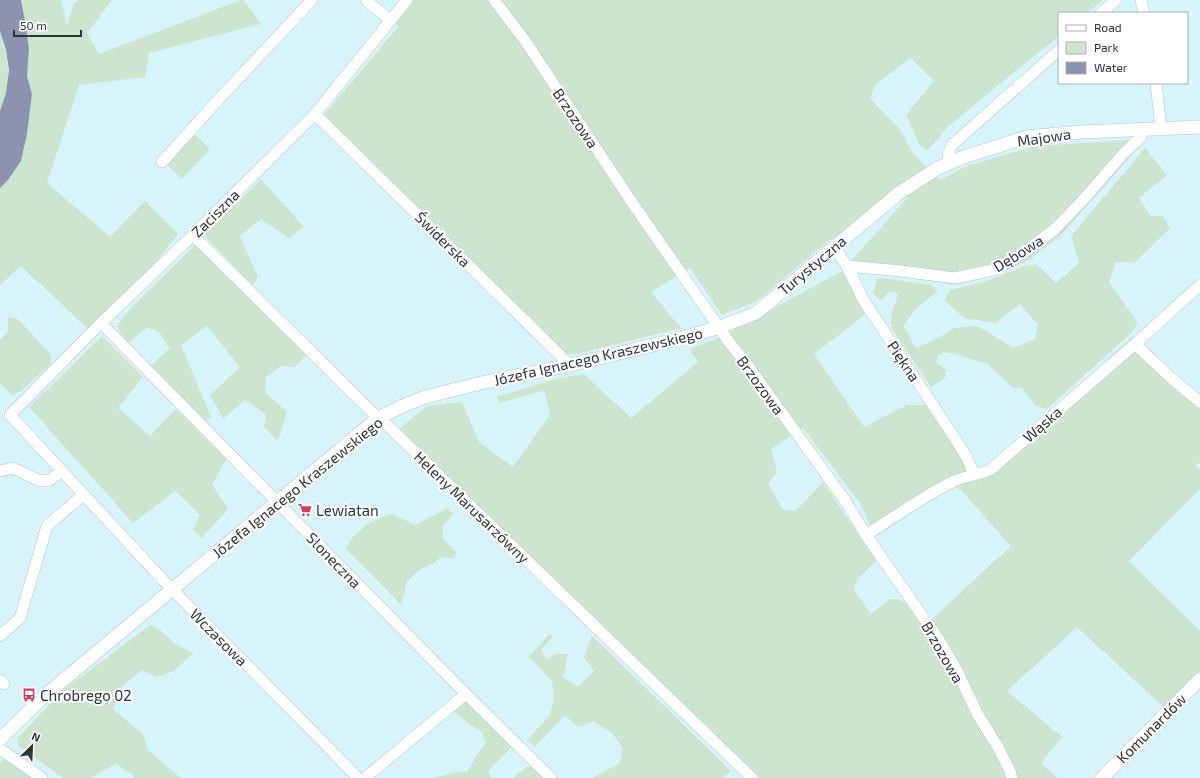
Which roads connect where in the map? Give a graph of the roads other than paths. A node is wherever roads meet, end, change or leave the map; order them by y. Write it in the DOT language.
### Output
graph roads {
  1 [pos="312,0"];
  2 [pos="366,0"];
  3 [pos="407,0"];
  4 [pos="494,0"];
  5 [pos="1116,0"];
  6 [pos="1141,0"];
  7 [pos="1102,12"];
  8 [pos="1144,12"];
  9 [pos="390,20"];
  10 [pos="1058,51"];
  11 [pos="1156,84"];
  12 [pos="315,114"];
  13 [pos="1200,127"];
  14 [pos="1161,128"];
  15 [pos="1141,129"];
  16 [pos="162,162"];
  17 [pos="952,163"];
  18 [pos="899,193"];
  19 [pos="193,235"];
  20 [pos="834,247"];
  21 [pos="847,266"];
  22 [pos="1200,285"];
  23 [pos="101,323"];
  24 [pos="720,327"];
  25 [pos="1135,344"];
  26 [pos="570,365"];
  27 [pos="1200,402"];
  28 [pos="10,415"];
  29 [pos="378,418"];
  30 [pos="0,471"];
  31 [pos="59,473"];
  32 [pos="974,474"];
  33 [pos="81,496"];
  34 [pos="278,502"];
  35 [pos="866,535"];
  36 [pos="172,590"];
  37 [pos="0,636"];
  38 [pos="1200,679"];
  39 [pos="466,694"];
  40 [pos="0,739"];
  41 [pos="0,749"];
  42 [pos="747,776"];
  43 [pos="42,778"];
  44 [pos="358,778"];
  45 [pos="365,778"];
  46 [pos="551,778"];
  47 [pos="1012,778"];
  48 [pos="1102,778"];
  1 -- 16 [label="street"];
  2 -- 9 [label="street"];
  3 -- 9 [label="street, Zaciszna"];
  4 -- 24 [label="street, Brzozowa"];
  5 -- 7 [label="street"];
  6 -- 8 [label="street"];
  9 -- 12 [label="street, Zaciszna"];
  10 -- 17 [label="street"];
  11 -- 14 [label="street"];
  12 -- 19 [label="street, Zaciszna"];
  12 -- 26 [label="street, Świderska"];
  13 -- 14 [label="street, Majowa"];
  14 -- 15 [label="street, Majowa"];
  15 -- 17 [label="street, Majowa"];
  15 -- 21 [label="street, Dębowa"];
  17 -- 18 [label="street, Majowa"];
  18 -- 20 [label="street, Turystyczna"];
  19 -- 23 [label="street, Zaciszna"];
  19 -- 29 [label="street, Heleny Marusarzówny"];
  20 -- 21 [label="street, Piękna"];
  20 -- 24 [label="street, Turystyczna"];
  21 -- 32 [label="street, Piękna"];
  22 -- 25 [label="street, Wąska"];
  23 -- 28 [label="street, Zaciszna"];
  23 -- 34 [label="street, Słoneczna"];
  24 -- 26 [label="street, Józefa Ignacego Kraszewskiego"];
  24 -- 35 [label="street, Brzozowa"];
  25 -- 27 [label="street"];
  25 -- 32 [label="street, Wąska"];
  26 -- 29 [label="street, Józefa Ignacego Kraszewskiego"];
  28 -- 31 [label="street, Wczasowa"];
  29 -- 34 [label="street, Józefa Ignacego Kraszewskiego"];
  29 -- 42 [label="street, Heleny Marusarzówny"];
  30 -- 31 [label="street"];
  31 -- 33 [label="street, Wczasowa"];
  32 -- 35 [label="street, Wąska"];
  33 -- 36 [label="street, Wczasowa"];
  33 -- 37 [label="street"];
  34 -- 36 [label="street, Józefa Ignacego Kraszewskiego"];
  34 -- 39 [label="street, Słoneczna"];
  35 -- 47 [label="street, Brzozowa"];
  36 -- 40 [label="street, Józefa Ignacego Kraszewskiego"];
  36 -- 44 [label="street, Wczasowa"];
  38 -- 48 [label="street, Komunardów"];
  39 -- 45 [label="street"];
  39 -- 46 [label="street, Słoneczna"];
  41 -- 43 [label="street"];
}
